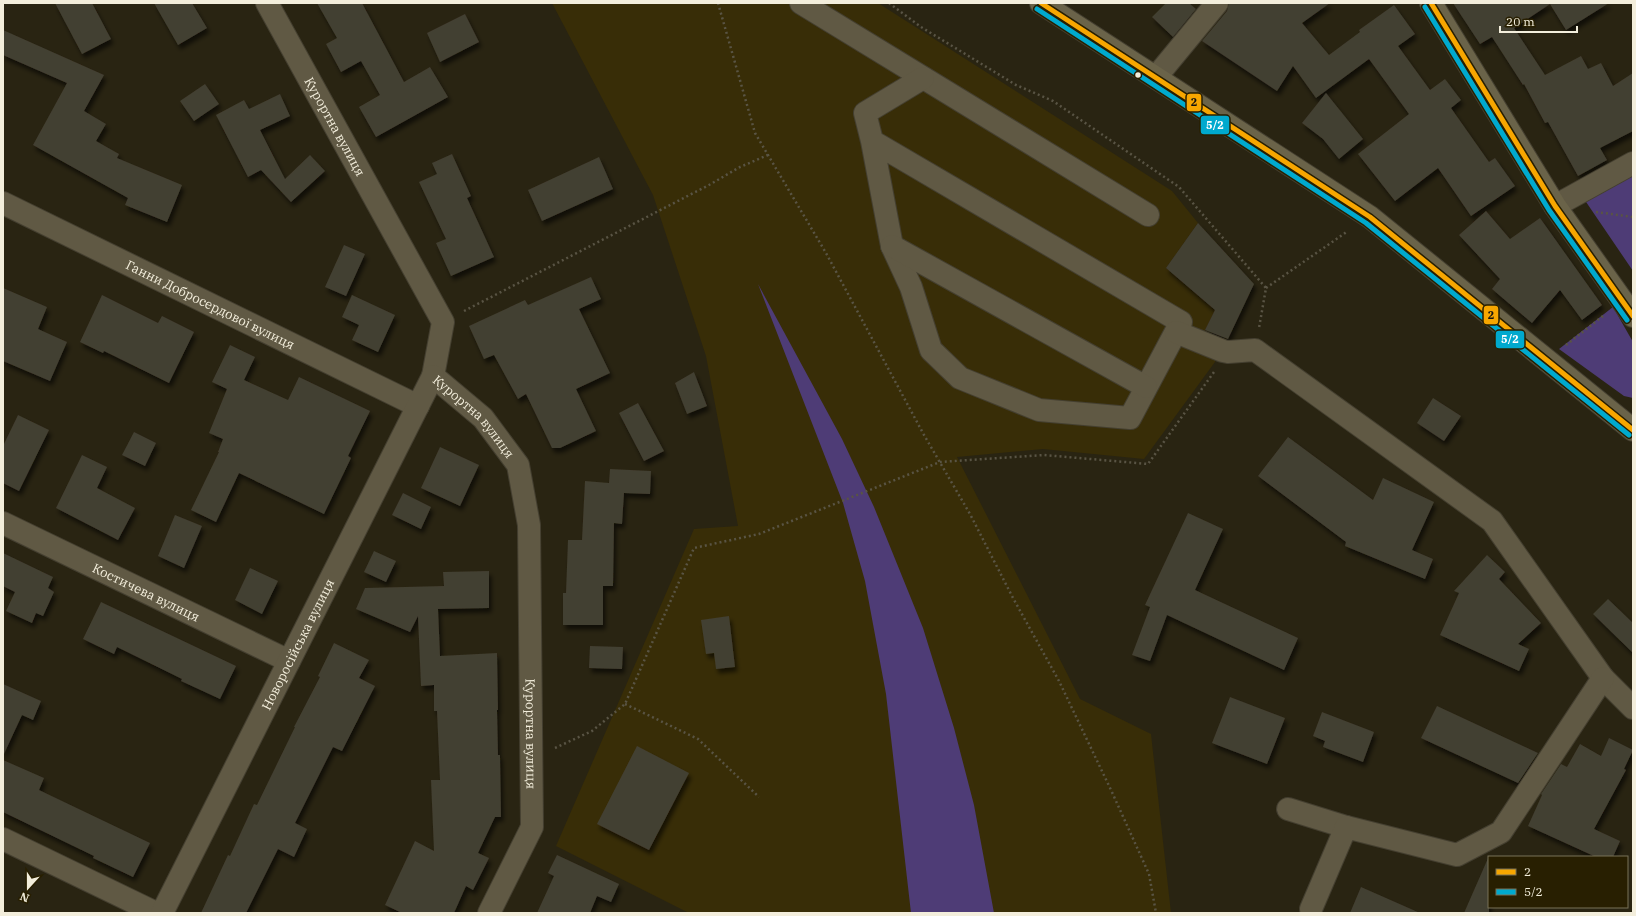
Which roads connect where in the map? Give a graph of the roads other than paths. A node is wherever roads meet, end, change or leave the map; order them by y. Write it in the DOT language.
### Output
graph roads {
  1 [pos="267,3"];
  2 [pos="802,3"];
  3 [pos="1041,3"];
  4 [pos="1217,3"];
  5 [pos="1435,4"];
  6 [pos="1156,76"];
  7 [pos="924,78"];
  8 [pos="872,141"];
  9 [pos="1633,163"];
  10 [pos="3,204"];
  11 [pos="1555,206"];
  12 [pos="1148,215"];
  13 [pos="892,246"];
  14 [pos="1627,308"];
  15 [pos="1176,332"];
  16 [pos="433,376"];
  17 [pos="1146,387"];
  18 [pos="418,406"];
  19 [pos="1633,430"];
  20 [pos="3,523"];
  21 [pos="289,661"];
  22 [pos="1603,678"];
  23 [pos="1633,708"];
  24 [pos="1288,809"];
  25 [pos="1346,827"];
  26 [pos="3,839"];
  27 [pos="1311,909"];
  28 [pos="156,913"];
  29 [pos="162,913"];
  30 [pos="490,913"];
  1 -- 16 [label="street, Курортна вулиця"];
  2 -- 7 [label="street"];
  3 -- 6 [label="main road"];
  4 -- 6 [label="street"];
  5 -- 11 [label="main road"];
  6 -- 19 [label="main road"];
  7 -- 8 [label="street"];
  7 -- 12 [label="street"];
  8 -- 13 [label="street"];
  8 -- 15 [label="street"];
  9 -- 11 [label="street"];
  10 -- 18 [label="street, Ганни Добросердової вулиця"];
  11 -- 14 [label="main road"];
  13 -- 17 [label="street"];
  13 -- 17 [label="street"];
  15 -- 17 [label="street"];
  15 -- 22 [label="street"];
  16 -- 18 [label="street, Новоросійська вулиця"];
  16 -- 30 [label="street, Курортна вулиця"];
  18 -- 21 [label="street, Новоросійська вулиця"];
  20 -- 21 [label="street, Костичева вулиця"];
  21 -- 29 [label="street, Новоросійська вулиця"];
  22 -- 23 [label="street"];
  22 -- 25 [label="street"];
  24 -- 25 [label="street"];
  25 -- 27 [label="street"];
  26 -- 28 [label="street"];
}
